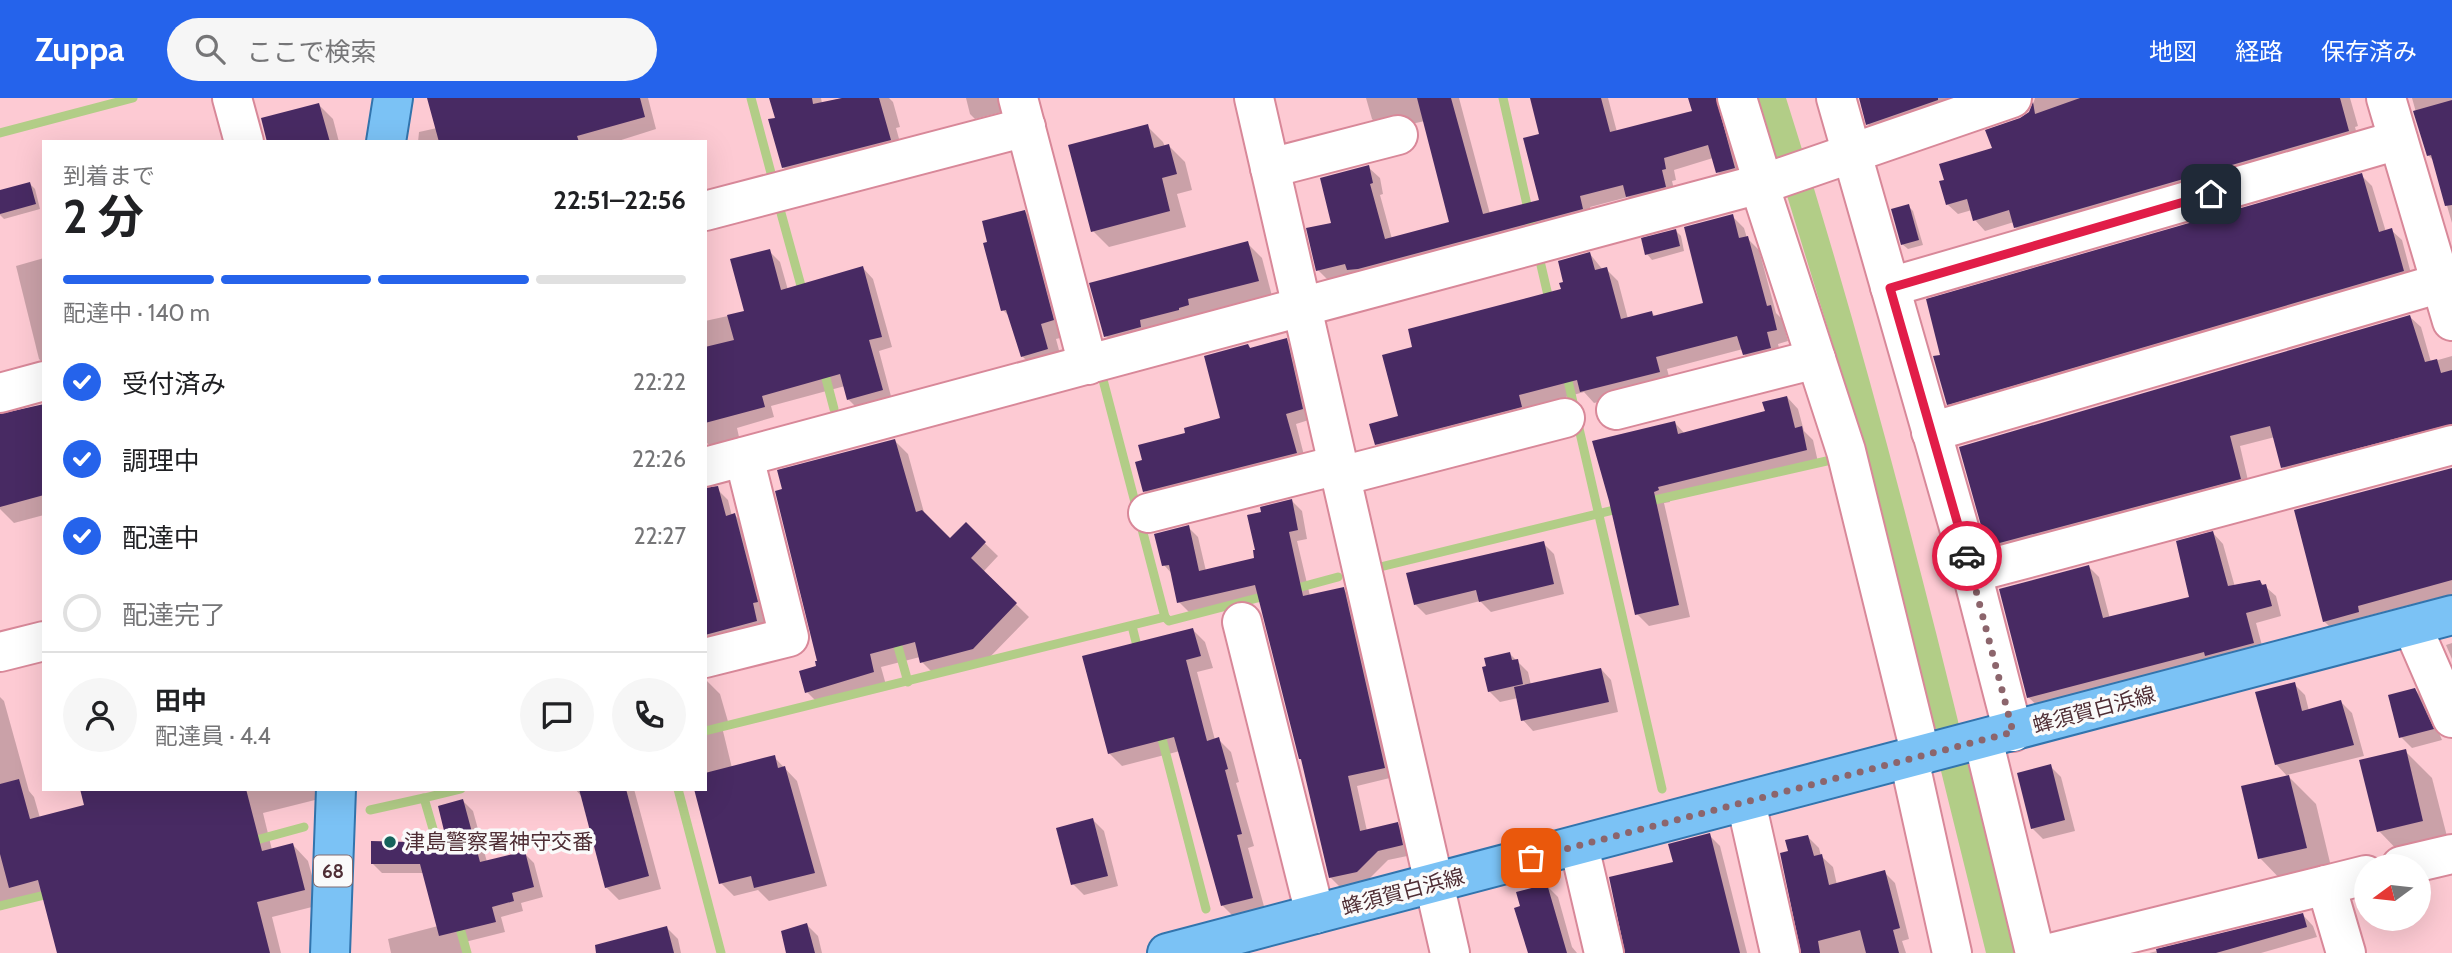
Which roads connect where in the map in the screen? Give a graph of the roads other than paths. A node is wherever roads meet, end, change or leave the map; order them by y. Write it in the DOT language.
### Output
graph roads {
  1 [pos="232,98"];
  2 [pos="393,98"];
  3 [pos="1254,98"];
  4 [pos="1737,98"];
  5 [pos="1836,98"];
  6 [pos="2012,98"];
  7 [pos="2386,98"];
  8 [pos="1022,113"];
  9 [pos="1398,135"];
  10 [pos="2398,139"];
  11 [pos="243,140"];
  12 [pos="386,140"];
  13 [pos="1834,160"];
  14 [pos="1270,168"];
  15 [pos="1764,183"];
  16 [pos="707,210"];
  17 [pos="2441,283"];
  18 [pos="1890,288"];
  19 [pos="1302,308"];
  20 [pos="2452,321"];
  21 [pos="1816,359"];
  22 [pos="1088,365"];
  23 [pos="42,382"];
  24 [pos="0,393"];
  25 [pos="1616,410"];
  26 [pos="1565,418"];
  27 [pos="1931,432"];
  28 [pos="2452,445"];
  29 [pos="744,457"];
  30 [pos="707,466"];
  31 [pos="1339,471"];
  32 [pos="1148,513"];
  33 [pos="1972,573"];
  34 [pos="2452,615"];
  35 [pos="1242,622"];
  36 [pos="2413,626"];
  37 [pos="42,642"];
  38 [pos="0,652"];
  39 [pos="707,658"];
  40 [pos="2452,718"];
  41 [pos="1990,738"];
  42 [pos="1919,757"];
  43 [pos="336,791"];
  44 [pos="1746,802"];
  45 [pos="1579,846"];
  46 [pos="2452,853"];
  47 [pos="2431,858"];
  48 [pos="2354,878"];
  49 [pos="1434,884"];
  50 [pos="2326,885"];
  51 [pos="1315,914"];
  52 [pos="330,953"];
  53 [pos="1167,953"];
  54 [pos="1450,953"];
  55 [pos="1604,953"];
  56 [pos="1780,953"];
  57 [pos="1952,953"];
  58 [pos="2035,953"];
  59 [pos="2052,953"];
  60 [pos="2346,953"];
  1 -- 11 [label="street"];
  2 -- 12 [label="main road"];
  3 -- 14 [label="street"];
  4 -- 15 [label="street"];
  5 -- 13 [label="street"];
  6 -- 13 [label="street"];
  7 -- 10 [label="street"];
  8 -- 16 [label="street"];
  8 -- 22 [label="street"];
  9 -- 14 [label="street"];
  10 -- 17 [label="street"];
  10 -- 18 [label="street"];
  13 -- 15 [label="street"];
  13 -- 18 [label="street"];
  14 -- 19 [label="street"];
  15 -- 19 [label="street"];
  15 -- 21 [label="street"];
  17 -- 20 [label="street"];
  17 -- 27 [label="street"];
  18 -- 27 [label="street"];
  19 -- 22 [label="street"];
  19 -- 31 [label="street"];
  21 -- 25 [label="street"];
  21 -- 42 [label="street"];
  22 -- 29 [label="street"];
  23 -- 24 [label="street"];
  26 -- 31 [label="street"];
  27 -- 33 [label="street"];
  28 -- 33 [label="street"];
  29 -- 30 [label="street"];
  29 -- 39 [label="street"];
  31 -- 32 [label="street"];
  31 -- 49 [label="street"];
  33 -- 41 [label="street"];
  34 -- 36 [label="main road, 蜂須賀白浜線"];
  35 -- 51 [label="street"];
  36 -- 40 [label="street"];
  36 -- 41 [label="main road, 蜂須賀白浜線"];
  37 -- 38 [label="street"];
  41 -- 42 [label="main road, 蜂須賀白浜線"];
  41 -- 58 [label="street"];
  42 -- 44 [label="main road, 蜂須賀白浜線"];
  42 -- 57 [label="street"];
  43 -- 52 [label="main road, 68"];
  44 -- 45 [label="main road, 蜂須賀白浜線"];
  44 -- 56 [label="street"];
  45 -- 49 [label="main road, 蜂須賀白浜線"];
  45 -- 55 [label="street"];
  46 -- 47 [label="street"];
  48 -- 50 [label="street"];
  49 -- 51 [label="main road, 蜂須賀白浜線"];
  49 -- 54 [label="street"];
  50 -- 59 [label="street"];
  50 -- 60 [label="street"];
  51 -- 53 [label="main road, 蜂須賀白浜線"];
}
